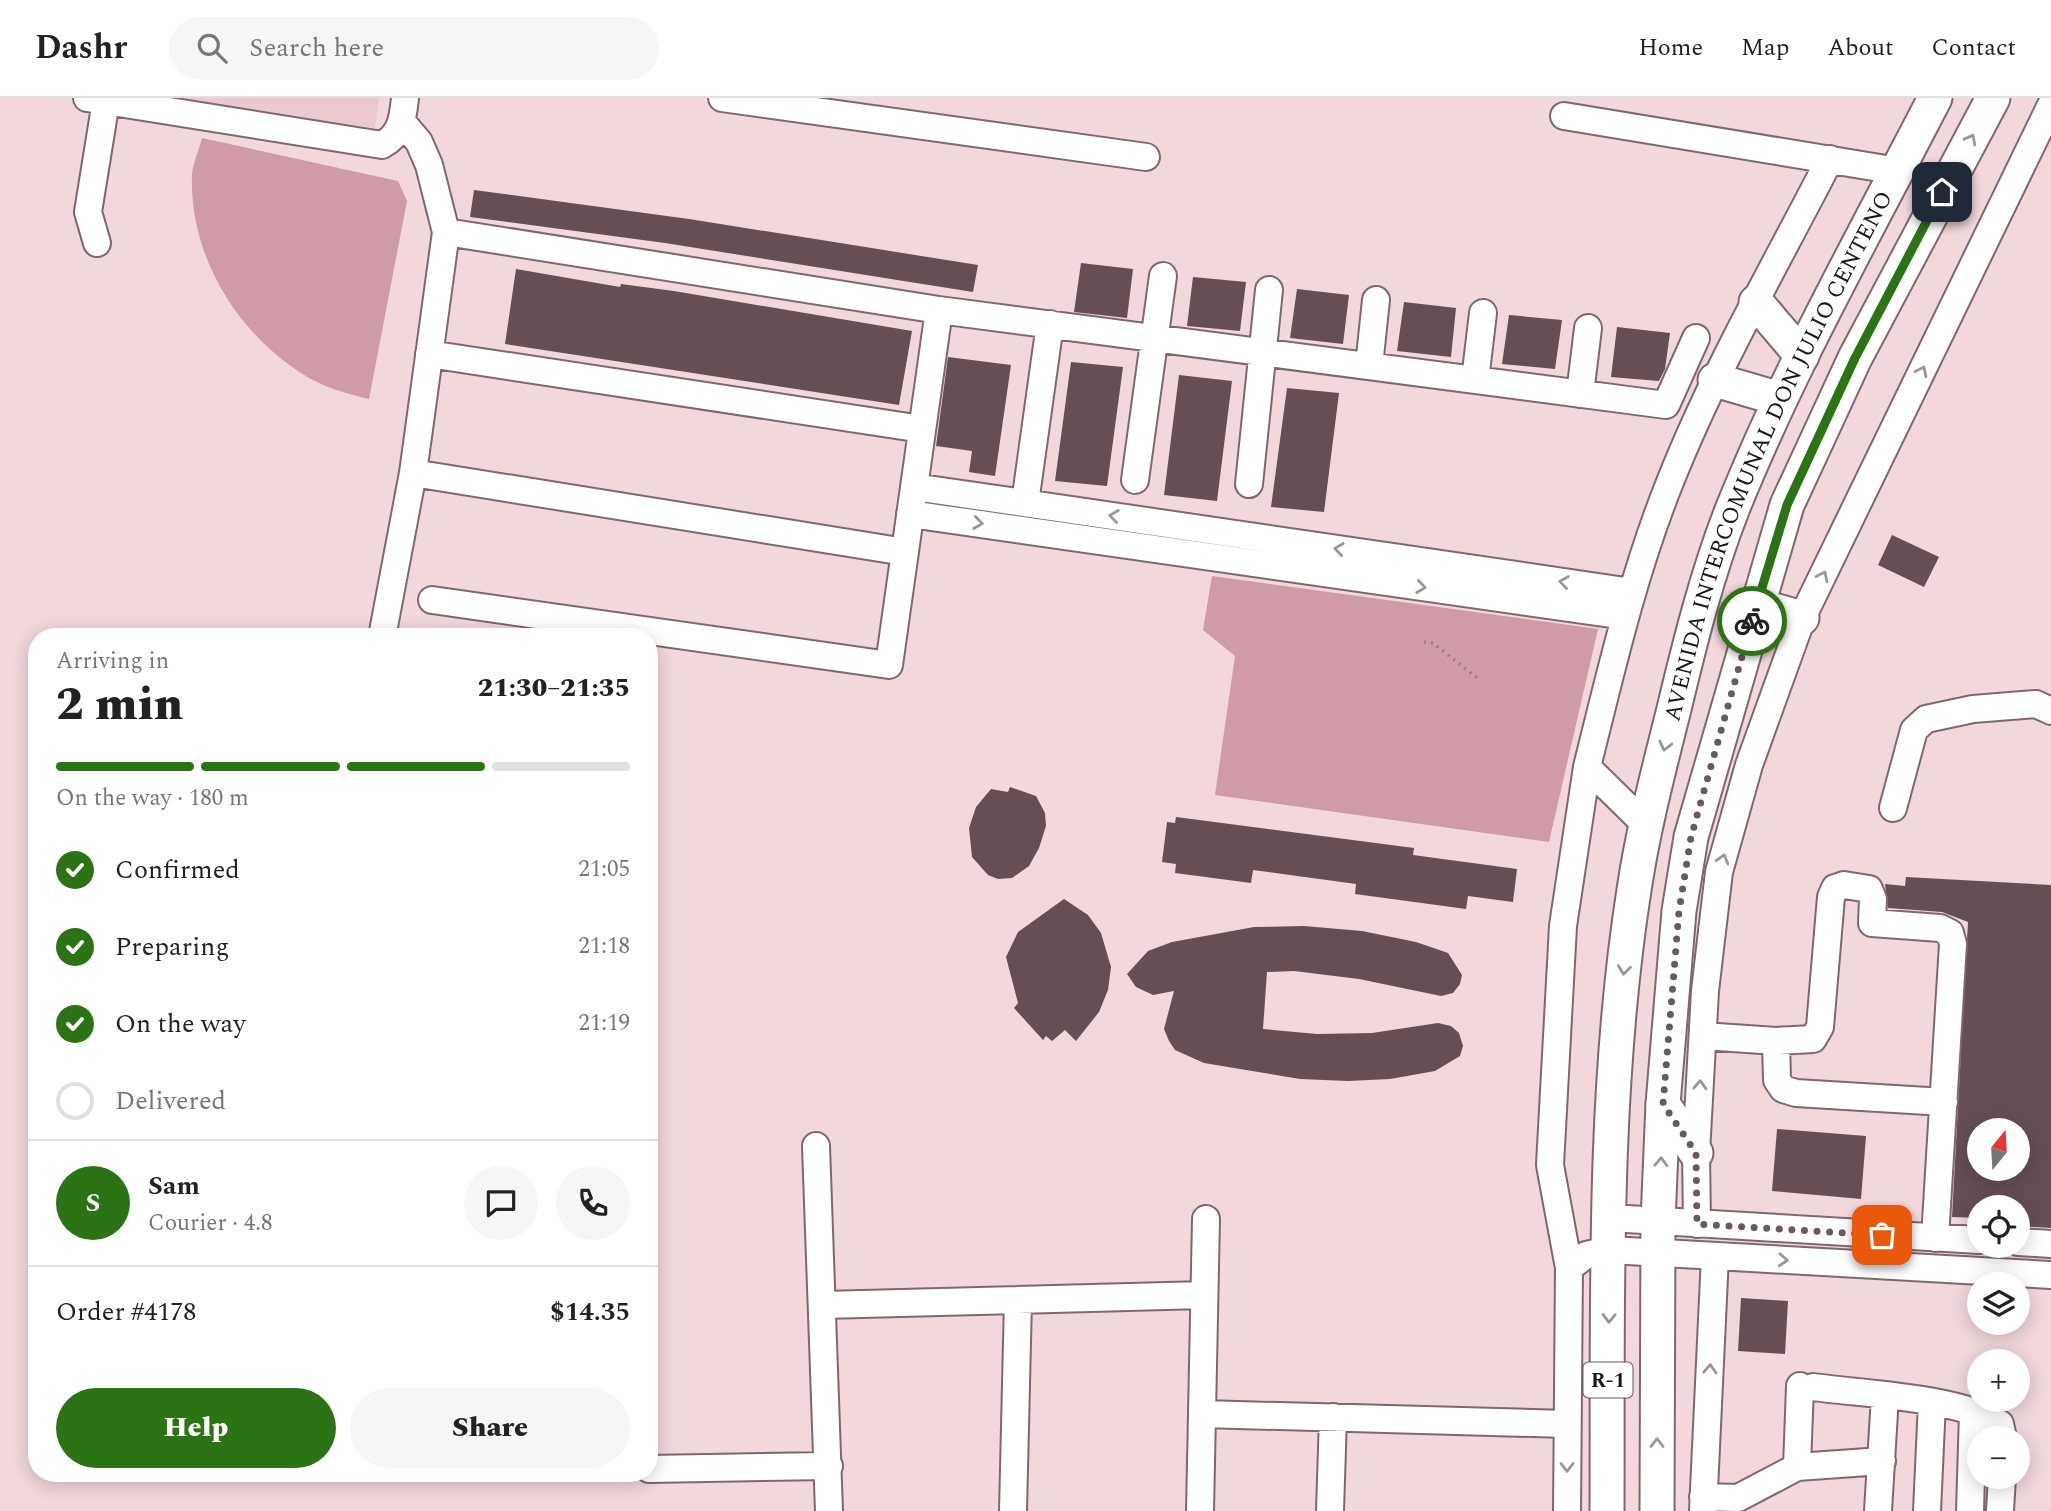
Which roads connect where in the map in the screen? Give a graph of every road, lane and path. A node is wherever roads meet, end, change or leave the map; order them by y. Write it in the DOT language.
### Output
graph roads {
  1 [pos="722,98"];
  2 [pos="1935,98"];
  3 [pos="1993,98"];
  4 [pos="97,99"];
  5 [pos="2051,105"];
  6 [pos="403,110"];
  7 [pos="1564,116"];
  8 [pos="1146,157"];
  9 [pos="1830,159"];
  10 [pos="1898,170"];
  11 [pos="446,232"];
  12 [pos="97,243"];
  13 [pos="1163,276"];
  14 [pos="1269,290"];
  15 [pos="1376,300"];
  16 [pos="1756,302"];
  17 [pos="939,310"];
  18 [pos="1483,313"];
  19 [pos="1051,324"];
  20 [pos="1588,328"];
  21 [pos="1155,338"];
  22 [pos="1696,338"];
  23 [pos="1262,352"];
  24 [pos="429,354"];
  25 [pos="1802,356"];
  26 [pos="1369,366"];
  27 [pos="1475,380"];
  28 [pos="1715,380"];
  29 [pos="1580,394"];
  30 [pos="1780,399"];
  31 [pos="922,429"];
  32 [pos="413,473"];
  33 [pos="1135,480"];
  34 [pos="1249,484"];
  35 [pos="914,487"];
  36 [pos="1025,503"];
  37 [pos="910,514"];
  38 [pos="1232,546"];
  39 [pos="905,552"];
  40 [pos="432,600"];
  41 [pos="1629,603"];
  42 [pos="1756,605"];
  43 [pos="1802,618"];
  44 [pos="384,628"];
  45 [pos="629,628"];
  46 [pos="658,632"];
  47 [pos="1424,642"];
  48 [pos="1481,681"];
  49 [pos="2043,708"];
  50 [pos="1587,767"];
  51 [pos="1893,808"];
  52 [pos="1646,825"];
  53 [pos="1703,1035"];
  54 [pos="1776,1041"];
  55 [pos="1944,1102"];
  56 [pos="1663,1104"];
  57 [pos="816,1146"];
  58 [pos="1696,1153"];
  59 [pos="1206,1219"];
  60 [pos="1697,1224"];
  61 [pos="1610,1234"];
  62 [pos="1658,1237"];
  63 [pos="1935,1238"];
  64 [pos="1967,1239"];
  65 [pos="2030,1243"];
  66 [pos="2051,1244"];
  67 [pos="1715,1256"];
  68 [pos="1569,1268"];
  69 [pos="2051,1275"];
  70 [pos="1204,1295"];
  71 [pos="1018,1300"];
  72 [pos="823,1305"];
  73 [pos="1885,1396"];
  74 [pos="1932,1402"];
  75 [pos="1973,1413"];
  76 [pos="1202,1414"];
  77 [pos="1333,1417"];
  78 [pos="1567,1424"];
  79 [pos="2000,1426"];
  80 [pos="1882,1461"];
  81 [pos="829,1466"];
  82 [pos="1797,1467"];
  83 [pos="658,1469"];
  84 [pos="2001,1489"];
  85 [pos="1703,1504"];
  86 [pos="829,1511"];
  87 [pos="1013,1511"];
  88 [pos="1200,1511"];
  89 [pos="1330,1511"];
  90 [pos="1567,1511"];
  91 [pos="1607,1511"];
  92 [pos="1657,1511"];
  93 [pos="1878,1511"];
  94 [pos="1927,1511"];
  95 [pos="1970,1511"];
  96 [pos="2000,1511"];
  1 -- 8 [label="street"];
  2 -- 10 [label="main road, AVENIDA INTERCOMUNAL DON JULIO CENTENO / R-1"];
  42 -- 3 [label="main road, AVENIDA INTERCOMUNAL DON JULIO CENTENO / R-1, one-way"];
  4 -- 6 [label="street"];
  4 -- 12 [label="street"];
  43 -- 5 [label="street, one-way"];
  6 -- 11 [label="street"];
  7 -- 9 [label="street"];
  9 -- 10 [label="street"];
  9 -- 16 [label="street"];
  10 -- 25 [label="main road, AVENIDA INTERCOMUNAL DON JULIO CENTENO / R-1"];
  11 -- 17 [label="street"];
  11 -- 24 [label="street"];
  13 -- 21 [label="street"];
  14 -- 23 [label="street"];
  15 -- 26 [label="street"];
  16 -- 25 [label="main road"];
  16 -- 28 [label="street"];
  17 -- 19 [label="street"];
  17 -- 31 [label="street"];
  18 -- 27 [label="street"];
  19 -- 21 [label="street"];
  19 -- 36 [label="street"];
  20 -- 29 [label="street"];
  21 -- 23 [label="street"];
  21 -- 33 [label="street"];
  22 -- 29 [label="street"];
  23 -- 26 [label="street"];
  23 -- 34 [label="street"];
  24 -- 31 [label="street"];
  24 -- 32 [label="street"];
  25 -- 30 [label="main road, AVENIDA INTERCOMUNAL DON JULIO CENTENO / R-1"];
  26 -- 27 [label="street"];
  27 -- 29 [label="street"];
  28 -- 30 [label="main road"];
  28 -- 41 [label="street"];
  30 -- 52 [label="main road, AVENIDA INTERCOMUNAL DON JULIO CENTENO / R-1, one-way"];
  31 -- 35 [label="street"];
  32 -- 39 [label="street"];
  32 -- 44 [label="street"];
  35 -- 36 [label="street"];
  35 -- 37 [label="street"];
  38 -- 36 [label="street, one-way"];
  37 -- 38 [label="street, one-way"];
  37 -- 39 [label="street"];
  38 -- 41 [label="street"];
  39 -- 46 [label="street"];
  40 -- 45 [label="street"];
  41 -- 50 [label="street"];
  42 -- 43 [label="main road"];
  42 -- 56 [label="main road, AVENIDA INTERCOMUNAL DON JULIO CENTENO / R-1"];
  53 -- 43 [label="street, one-way"];
  47 -- 48 [label="path"];
  49 -- 51 [label="street"];
  50 -- 52 [label="street"];
  50 -- 68 [label="street"];
  52 -- 61 [label="main road, AVENIDA INTERCOMUNAL DON JULIO CENTENO / R-1, one-way"];
  53 -- 54 [label="street"];
  58 -- 53 [label="street, one-way"];
  54 -- 55 [label="street"];
  54 -- 55 [label="street"];
  55 -- 63 [label="street"];
  56 -- 58 [label="main road"];
  62 -- 56 [label="main road, AVENIDA INTERCOMUNAL DON JULIO CENTENO / R-1, one-way"];
  57 -- 72 [label="street"];
  58 -- 60 [label="street"];
  59 -- 70 [label="street"];
  60 -- 62 [label="street"];
  60 -- 63 [label="street"];
  61 -- 62 [label="street"];
  61 -- 68 [label="street"];
  61 -- 91 [label="main road, AVENIDA INTERCOMUNAL DON JULIO CENTENO / R-1, one-way"];
  62 -- 67 [label="street"];
  92 -- 62 [label="main road, AVENIDA INTERCOMUNAL DON JULIO CENTENO / R-1, one-way"];
  63 -- 64 [label="street"];
  65 -- 66 [label="street"];
  67 -- 69 [label="street, one-way"];
  85 -- 67 [label="street, one-way"];
  68 -- 78 [label="street"];
  70 -- 71 [label="street"];
  70 -- 76 [label="street"];
  71 -- 72 [label="street"];
  71 -- 87 [label="street"];
  72 -- 81 [label="street"];
  73 -- 74 [label="street"];
  73 -- 80 [label="street"];
  73 -- 82 [label="street"];
  74 -- 75 [label="street"];
  74 -- 94 [label="street"];
  75 -- 79 [label="street"];
  75 -- 95 [label="street"];
  76 -- 77 [label="street"];
  76 -- 88 [label="street"];
  77 -- 78 [label="street"];
  77 -- 89 [label="street"];
  78 -- 90 [label="street, one-way"];
  80 -- 82 [label="street"];
  80 -- 93 [label="street"];
  81 -- 83 [label="street"];
  81 -- 86 [label="street"];
  82 -- 85 [label="street"];
  84 -- 96 [label="street"];
}
